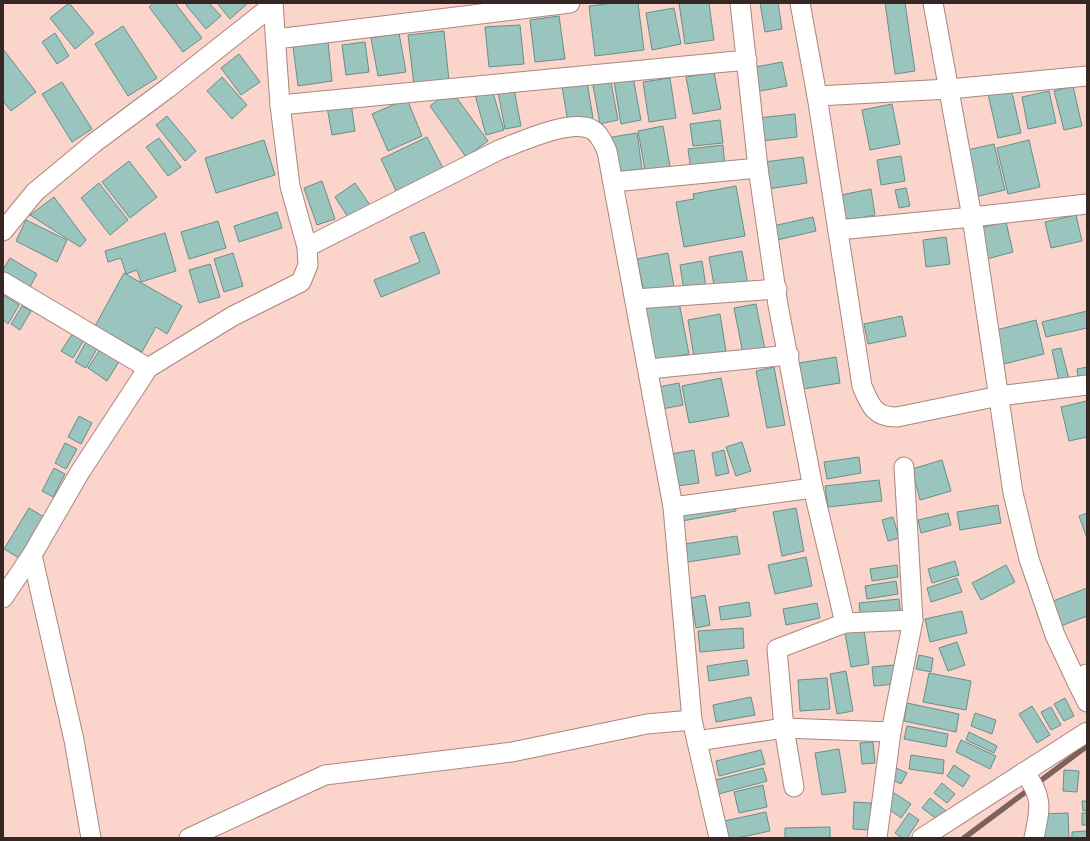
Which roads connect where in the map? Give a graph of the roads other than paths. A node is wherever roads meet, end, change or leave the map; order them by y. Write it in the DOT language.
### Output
graph roads {
  1 [pos="570,3"];
  2 [pos="740,3"];
  3 [pos="800,3"];
  4 [pos="933,3"];
  5 [pos="273,4"];
  6 [pos="462,10"];
  7 [pos="276,39"];
  8 [pos="747,60"];
  9 [pos="1087,76"];
  10 [pos="949,89"];
  11 [pos="817,96"];
  12 [pos="280,105"];
  13 [pos="758,168"];
  14 [pos="613,182"];
  15 [pos="1087,204"];
  16 [pos="972,217"];
  17 [pos="838,230"];
  18 [pos="3,231"];
  19 [pos="307,247"];
  20 [pos="3,282"];
  21 [pos="777,289"];
  22 [pos="635,299"];
  23 [pos="788,355"];
  24 [pos="148,368"];
  25 [pos="649,369"];
  26 [pos="1087,385"];
  27 [pos="999,396"];
  28 [pos="904,466"];
  29 [pos="813,488"];
  30 [pos="673,507"];
  31 [pos="32,555"];
  32 [pos="3,598"];
  33 [pos="913,620"];
  34 [pos="845,622"];
  35 [pos="1082,678"];
  36 [pos="1087,702"];
  37 [pos="692,720"];
  38 [pos="784,728"];
  39 [pos="891,732"];
  40 [pos="1087,732"];
  41 [pos="697,741"];
  42 [pos="1031,782"];
  43 [pos="794,787"];
  44 [pos="91,838"];
  45 [pos="189,838"];
  46 [pos="719,838"];
  47 [pos="877,838"];
  48 [pos="922,838"];
  49 [pos="1034,838"];
  1 -- 6 [label="street"];
  2 -- 8 [label="street"];
  3 -- 11 [label="street"];
  4 -- 10 [label="street"];
  5 -- 7 [label="street"];
  5 -- 18 [label="street"];
  6 -- 7 [label="street"];
  7 -- 12 [label="street"];
  8 -- 12 [label="street"];
  8 -- 13 [label="street"];
  9 -- 10 [label="street"];
  10 -- 11 [label="street"];
  10 -- 16 [label="street"];
  11 -- 17 [label="street"];
  12 -- 19 [label="street"];
  13 -- 14 [label="street"];
  13 -- 21 [label="street"];
  14 -- 19 [label="street"];
  14 -- 22 [label="street"];
  15 -- 16 [label="street"];
  16 -- 17 [label="street"];
  16 -- 27 [label="street"];
  17 -- 27 [label="street"];
  19 -- 24 [label="street"];
  20 -- 24 [label="street"];
  21 -- 22 [label="street"];
  21 -- 23 [label="street"];
  22 -- 25 [label="street"];
  23 -- 25 [label="street"];
  23 -- 29 [label="street"];
  24 -- 31 [label="street"];
  25 -- 30 [label="street"];
  26 -- 27 [label="street"];
  27 -- 35 [label="street"];
  28 -- 33 [label="street"];
  29 -- 30 [label="street"];
  29 -- 34 [label="street"];
  30 -- 37 [label="street"];
  31 -- 32 [label="street"];
  31 -- 44 [label="street"];
  33 -- 34 [label="street"];
  33 -- 39 [label="street"];
  34 -- 38 [label="street"];
  35 -- 36 [label="street"];
  37 -- 41 [label="street"];
  37 -- 45 [label="street"];
  38 -- 39 [label="street"];
  38 -- 41 [label="street"];
  38 -- 43 [label="street"];
  39 -- 47 [label="street"];
  40 -- 42 [label="street"];
  41 -- 46 [label="street"];
  42 -- 48 [label="street"];
  42 -- 49 [label="street"];
}
